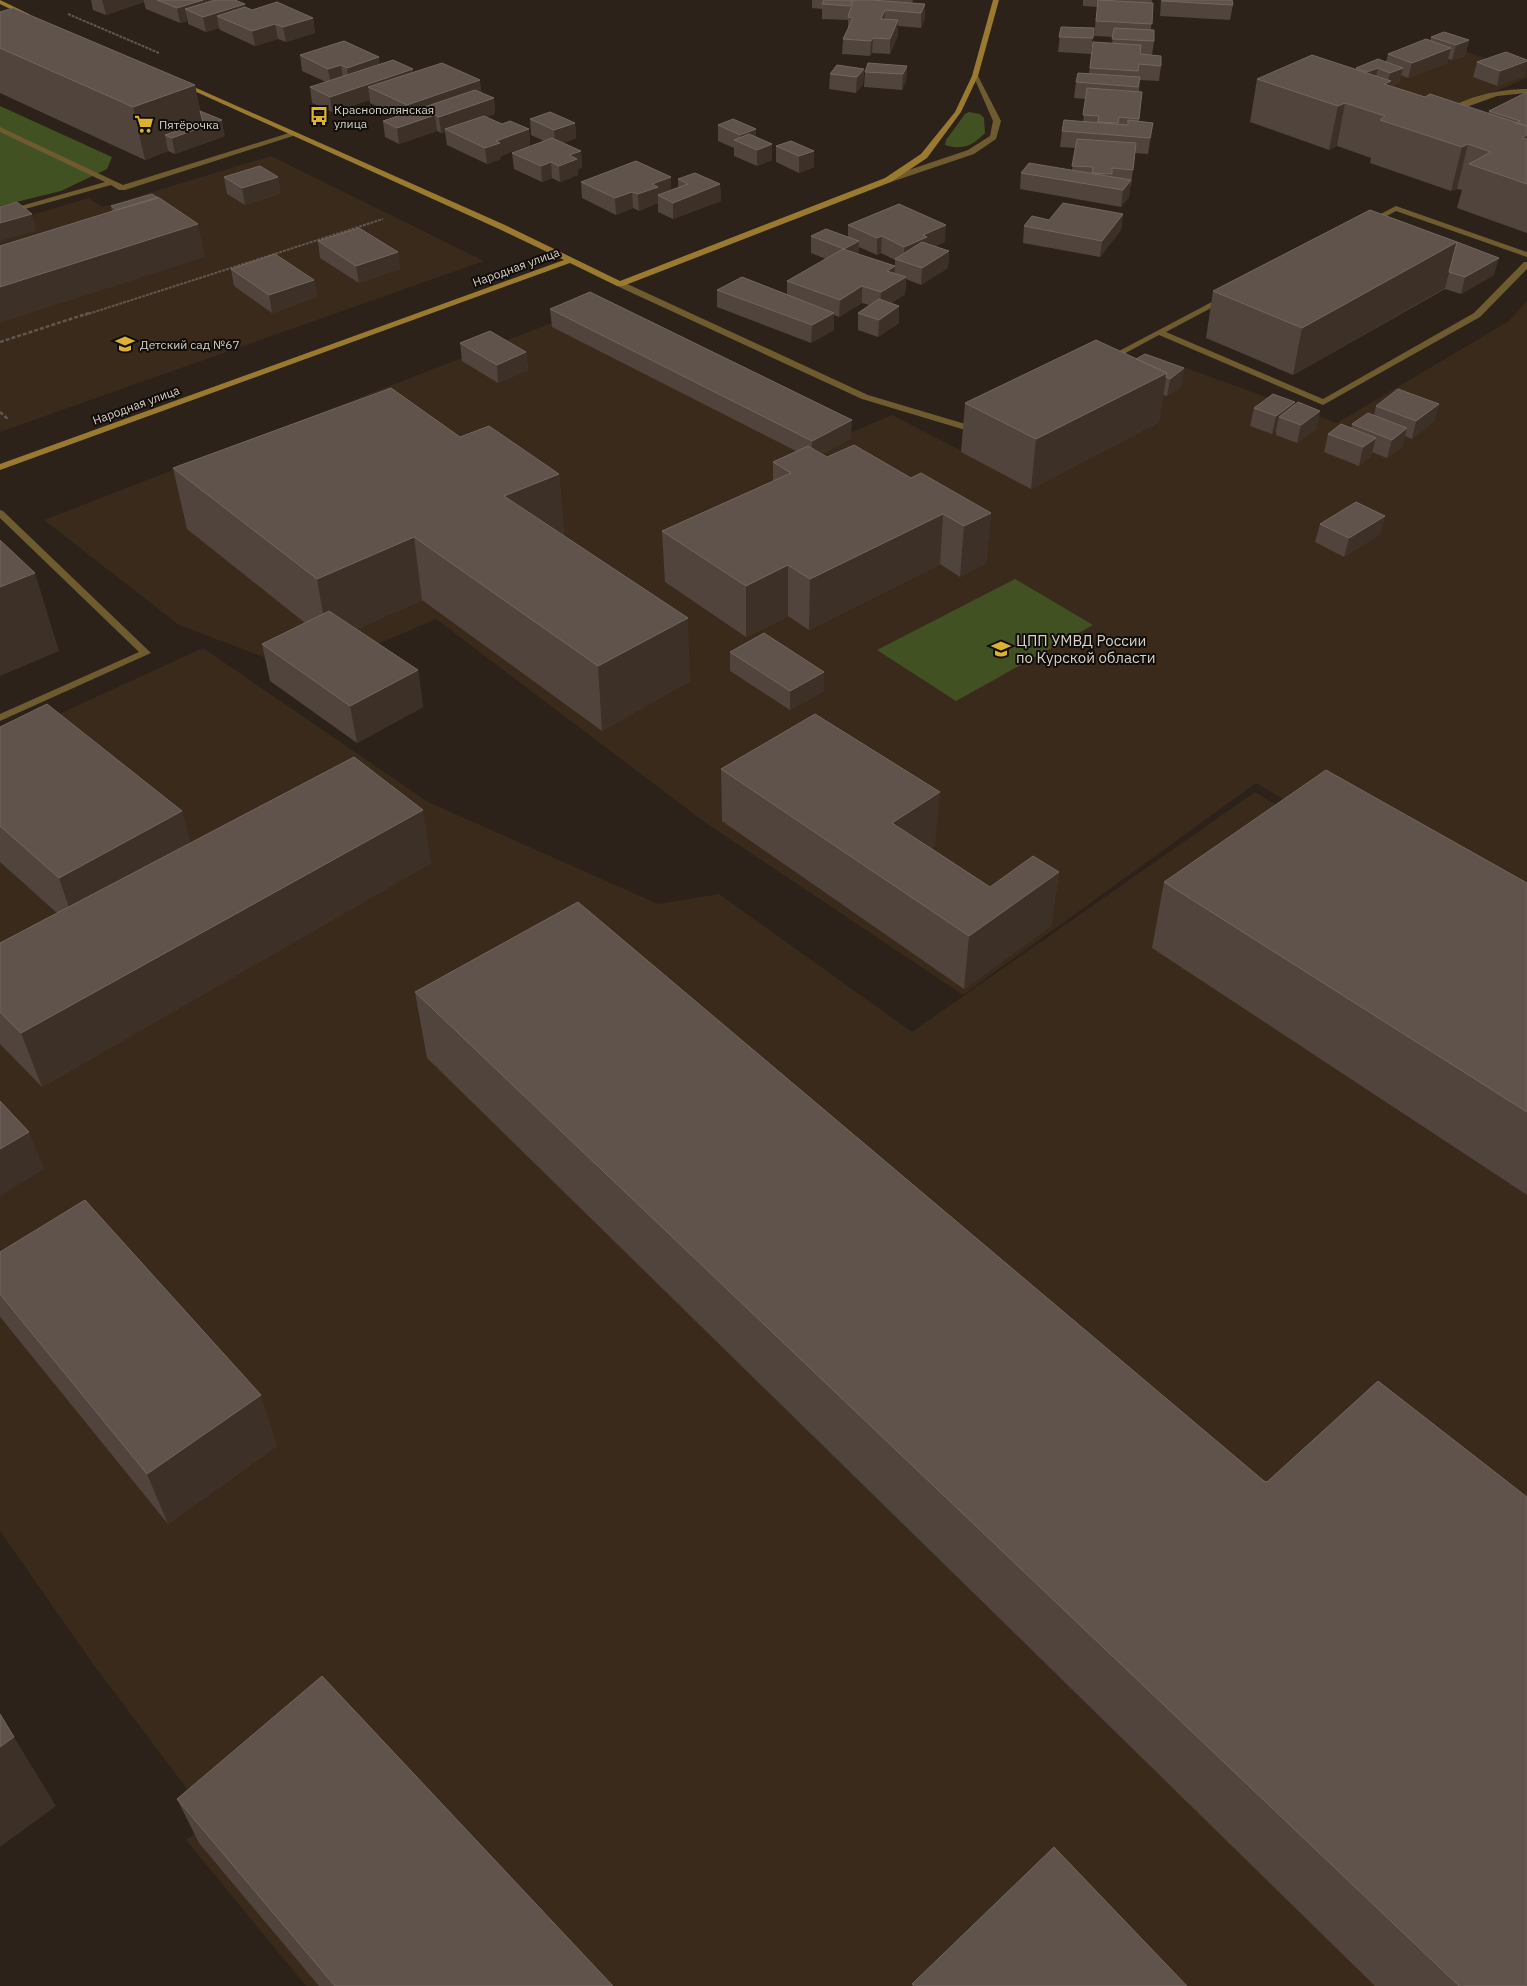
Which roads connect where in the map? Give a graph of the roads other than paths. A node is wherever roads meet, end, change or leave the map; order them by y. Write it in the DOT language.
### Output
graph roads {
  1 [pos="996,0"];
  2 [pos="0,2"];
  3 [pos="36,18"];
  4 [pos="975,76"];
  5 [pos="179,82"];
  6 [pos="1527,92"];
  7 [pos="1443,114"];
  8 [pos="0,128"];
  9 [pos="295,134"];
  10 [pos="888,180"];
  11 [pos="111,182"];
  12 [pos="0,214"];
  13 [pos="1361,226"];
  14 [pos="1527,255"];
  15 [pos="571,260"];
  16 [pos="1527,264"];
  17 [pos="620,284"];
  18 [pos="1238,291"];
  19 [pos="1159,332"];
  20 [pos="1099,363"];
  21 [pos="989,421"];
  22 [pos="0,467"];
  23 [pos="0,513"];
  24 [pos="0,718"];
  1 -- 4 [label="street"];
  2 -- 3 [label="street"];
  4 -- 10 [label="street"];
  4 -- 10 [label="lane"];
  5 -- 9 [label="street"];
  6 -- 7 [label="lane"];
  8 -- 11 [label="lane"];
  9 -- 11 [label="lane"];
  9 -- 15 [label="street"];
  10 -- 17 [label="street"];
  11 -- 12 [label="lane"];
  13 -- 14 [label="lane"];
  15 -- 17 [label="street, Народная улица"];
  15 -- 22 [label="street, Народная улица"];
  16 -- 19 [label="lane"];
  17 -- 21 [label="lane"];
  18 -- 19 [label="lane"];
  19 -- 20 [label="lane"];
  23 -- 24 [label="lane"];
}
